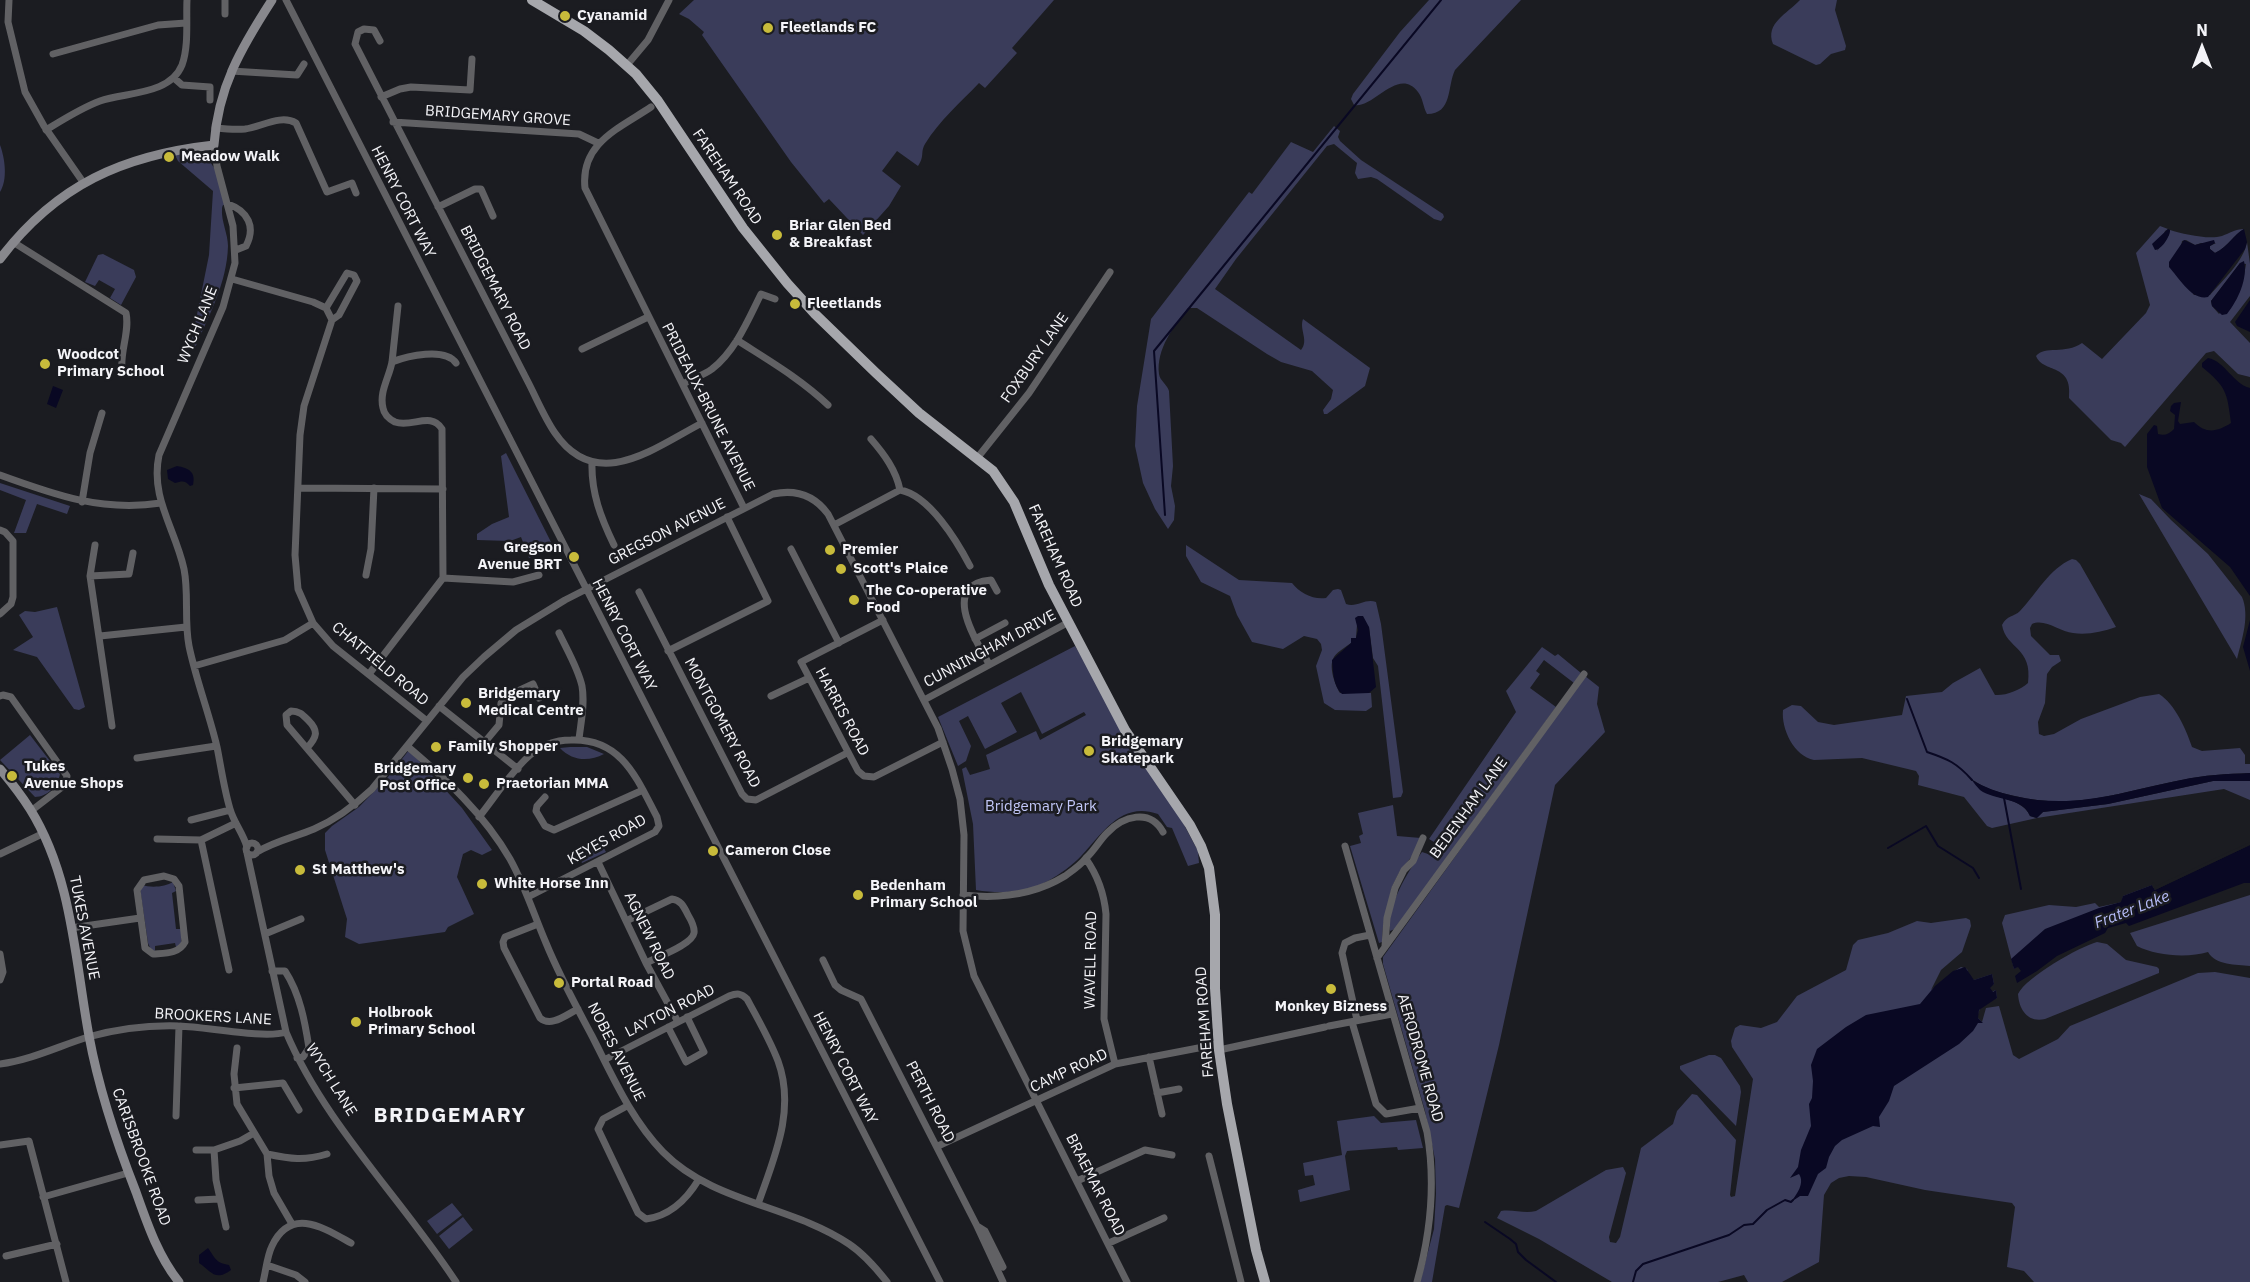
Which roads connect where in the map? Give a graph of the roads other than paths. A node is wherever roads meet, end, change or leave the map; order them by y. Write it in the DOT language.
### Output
graph roads {
  1 [pos="9,0"];
  2 [pos="187,0"];
  3 [pos="225,0"];
  4 [pos="272,0"];
  5 [pos="286,0"];
  6 [pos="532,0"];
  7 [pos="669,0"];
  8 [pos="225,14"];
  9 [pos="186,23"];
  10 [pos="381,41"];
  11 [pos="53,54"];
  12 [pos="472,59"];
  13 [pos="304,64"];
  14 [pos="627,65"];
  15 [pos="231,71"];
  16 [pos="174,78"];
  17 [pos="381,97"];
  18 [pos="210,100"];
  19 [pos="651,107"];
  20 [pos="393,122"];
  21 [pos="215,128"];
  22 [pos="46,129"];
  23 [pos="598,143"];
  24 [pos="214,145"];
  25 [pos="83,182"];
  26 [pos="356,192"];
  27 [pos="228,204"];
  28 [pos="438,207"];
  29 [pos="493,216"];
  30 [pos="12,242"];
  31 [pos="236,250"];
  32 [pos="0,259"];
  33 [pos="1110,272"];
  34 [pos="232,279"];
  35 [pos="775,299"];
  36 [pos="398,306"];
  37 [pos="326,308"];
  38 [pos="397,315"];
  39 [pos="407,316"];
  40 [pos="648,317"];
  41 [pos="332,320"];
  42 [pos="737,340"];
  43 [pos="449,347"];
  44 [pos="582,348"];
  45 [pos="449,356"];
  46 [pos="392,362"];
  47 [pos="456,363"];
  48 [pos="122,369"];
  49 [pos="683,384"];
  50 [pos="828,405"];
  51 [pos="102,412"];
  52 [pos="702,423"];
  53 [pos="871,439"];
  54 [pos="978,457"];
  55 [pos="592,462"];
  56 [pos="0,475"];
  57 [pos="299,488"];
  58 [pos="374,488"];
  59 [pos="443,489"];
  60 [pos="900,490"];
  61 [pos="82,502"];
  62 [pos="161,504"];
  63 [pos="744,508"];
  64 [pos="727,516"];
  65 [pos="834,525"];
  66 [pos="0,530"];
  67 [pos="95,545"];
  68 [pos="614,546"];
  69 [pos="792,549"];
  70 [pos="134,553"];
  71 [pos="970,566"];
  72 [pos="366,575"];
  73 [pos="539,575"];
  74 [pos="90,576"];
  75 [pos="443,578"];
  76 [pos="997,591"];
  77 [pos="639,592"];
  78 [pos="0,614"];
  79 [pos="883,620"];
  80 [pos="1069,622"];
  81 [pos="312,623"];
  82 [pos="1005,624"];
  83 [pos="186,627"];
  84 [pos="559,633"];
  85 [pos="100,636"];
  86 [pos="975,639"];
  87 [pos="839,643"];
  88 [pos="668,651"];
  89 [pos="988,664"];
  90 [pos="195,666"];
  91 [pos="369,674"];
  92 [pos="1584,675"];
  93 [pos="809,678"];
  94 [pos="0,696"];
  95 [pos="771,696"];
  96 [pos="539,698"];
  97 [pos="924,700"];
  98 [pos="439,706"];
  99 [pos="427,721"];
  100 [pos="112,726"];
  101 [pos="579,739"];
  102 [pos="484,742"];
  103 [pos="943,742"];
  104 [pos="216,746"];
  105 [pos="407,746"];
  106 [pos="307,748"];
  107 [pos="847,753"];
  108 [pos="137,758"];
  109 [pos="0,769"];
  110 [pos="518,769"];
  111 [pos="643,790"];
  112 [pos="545,797"];
  113 [pos="355,805"];
  114 [pos="230,810"];
  115 [pos="32,811"];
  116 [pos="479,817"];
  117 [pos="191,820"];
  118 [pos="236,824"];
  119 [pos="1163,832"];
  120 [pos="42,834"];
  121 [pos="157,838"];
  122 [pos="1423,838"];
  123 [pos="201,840"];
  124 [pos="270,844"];
  125 [pos="1345,846"];
  126 [pos="250,847"];
  127 [pos="257,853"];
  128 [pos="0,854"];
  129 [pos="1086,860"];
  130 [pos="598,862"];
  131 [pos="251,864"];
  132 [pos="963,895"];
  133 [pos="528,897"];
  134 [pos="140,918"];
  135 [pos="301,919"];
  136 [pos="626,921"];
  137 [pos="538,924"];
  138 [pos="71,928"];
  139 [pos="265,934"];
  140 [pos="1370,935"];
  141 [pos="1385,946"];
  142 [pos="0,954"];
  143 [pos="1377,958"];
  144 [pos="823,960"];
  145 [pos="646,963"];
  146 [pos="229,970"];
  147 [pos="272,971"];
  148 [pos="0,980"];
  149 [pos="578,1009"];
  150 [pos="1392,1014"];
  151 [pos="687,1017"];
  152 [pos="1355,1021"];
  153 [pos="678,1022"];
  154 [pos="179,1026"];
  155 [pos="668,1027"];
  156 [pos="286,1032"];
  157 [pos="89,1037"];
  158 [pos="1219,1047"];
  159 [pos="237,1048"];
  160 [pos="1149,1057"];
  161 [pos="297,1058"];
  162 [pos="604,1060"];
  163 [pos="0,1064"];
  164 [pos="1115,1064"];
  165 [pos="234,1088"];
  166 [pos="1179,1089"];
  167 [pos="1157,1093"];
  168 [pos="1037,1101"];
  169 [pos="627,1106"];
  170 [pos="1420,1108"];
  171 [pos="299,1110"];
  172 [pos="1162,1114"];
  173 [pos="176,1116"];
  174 [pos="254,1133"];
  175 [pos="0,1145"];
  176 [pos="938,1146"];
  177 [pos="196,1150"];
  178 [pos="214,1150"];
  179 [pos="267,1154"];
  180 [pos="327,1154"];
  181 [pos="1172,1155"];
  182 [pos="1209,1156"];
  183 [pos="128,1173"];
  184 [pos="699,1179"];
  185 [pos="1077,1181"];
  186 [pos="43,1197"];
  187 [pos="219,1199"];
  188 [pos="198,1200"];
  189 [pos="758,1204"];
  190 [pos="1164,1218"];
  191 [pos="292,1224"];
  192 [pos="977,1226"];
  193 [pos="226,1227"];
  194 [pos="1109,1243"];
  195 [pos="57,1244"];
  196 [pos="351,1244"];
  197 [pos="6,1256"];
  198 [pos="267,1265"];
  199 [pos="1003,1267"];
  200 [pos="66,1282"];
  201 [pos="179,1282"];
  202 [pos="264,1282"];
  203 [pos="305,1282"];
  204 [pos="456,1282"];
  205 [pos="887,1282"];
  206 [pos="940,1282"];
  207 [pos="1003,1282"];
  208 [pos="1127,1282"];
  209 [pos="1241,1282"];
  210 [pos="1264,1282"];
  211 [pos="1417,1282"];
  1 -- 22 [label="street"];
  2 -- 9 [label="street"];
  3 -- 8 [label="street"];
  4 -- 15 [label="street, WYCH LANE"];
  5 -- 206 [label="street, HENRY CORT WAY"];
  6 -- 14 [label="main road, FAREHAM ROAD"];
  7 -- 14 [label="street"];
  9 -- 11 [label="street"];
  9 -- 16 [label="street"];
  10 -- 17 [label="street, BRIDGEMARY ROAD"];
  12 -- 17 [label="street"];
  13 -- 15 [label="street"];
  14 -- 54 [label="main road, FAREHAM ROAD"];
  15 -- 21 [label="street, WYCH LANE"];
  16 -- 18 [label="street"];
  16 -- 22 [label="street"];
  17 -- 20 [label="street, BRIDGEMARY ROAD"];
  19 -- 23 [label="street"];
  20 -- 23 [label="street, BRIDGEMARY GROVE"];
  20 -- 28 [label="street, BRIDGEMARY ROAD"];
  21 -- 24 [label="street, WYCH LANE"];
  21 -- 26 [label="street"];
  22 -- 25 [label="street"];
  23 -- 40 [label="street, PRIDEAUX-BRUNE AVENUE"];
  24 -- 25 [label="street"];
  24 -- 27 [label="street, WYCH LANE"];
  25 -- 30 [label="street"];
  27 -- 31 [label="street, WYCH LANE"];
  27 -- 31 [label="street"];
  28 -- 29 [label="street"];
  28 -- 55 [label="street, BRIDGEMARY ROAD"];
  30 -- 32 [label="street"];
  30 -- 48 [label="street"];
  31 -- 34 [label="street, WYCH LANE"];
  33 -- 54 [label="street, FOXBURY LANE"];
  34 -- 37 [label="street"];
  34 -- 62 [label="street, WYCH LANE"];
  35 -- 42 [label="street"];
  36 -- 38 [label="street"];
  37 -- 41 [label="street"];
  37 -- 41 [label="street, CHATFIELD ROAD"];
  38 -- 39 [label="street"];
  38 -- 46 [label="street"];
  40 -- 44 [label="street, PRIDEAUX-BRUNE AVENUE"];
  40 -- 49 [label="street, PRIDEAUX-BRUNE AVENUE"];
  41 -- 57 [label="street, CHATFIELD ROAD"];
  42 -- 49 [label="street"];
  42 -- 50 [label="street"];
  43 -- 45 [label="street"];
  45 -- 46 [label="street"];
  45 -- 47 [label="street"];
  46 -- 59 [label="street"];
  49 -- 52 [label="street, PRIDEAUX-BRUNE AVENUE"];
  51 -- 61 [label="street"];
  52 -- 55 [label="street, BRIDGEMARY ROAD"];
  52 -- 63 [label="street, PRIDEAUX-BRUNE AVENUE"];
  53 -- 60 [label="street"];
  54 -- 80 [label="main road, FAREHAM ROAD"];
  55 -- 68 [label="street"];
  56 -- 61 [label="street"];
  57 -- 58 [label="street"];
  57 -- 81 [label="street, CHATFIELD ROAD"];
  58 -- 59 [label="street"];
  58 -- 72 [label="street"];
  59 -- 75 [label="street"];
  60 -- 65 [label="street"];
  60 -- 71 [label="street"];
  61 -- 62 [label="street"];
  62 -- 83 [label="street, WYCH LANE"];
  63 -- 64 [label="street, GREGSON AVENUE"];
  63 -- 65 [label="street, GREGSON AVENUE"];
  64 -- 88 [label="street"];
  64 -- 98 [label="street, GREGSON AVENUE"];
  65 -- 79 [label="street, GREGSON AVENUE"];
  66 -- 78 [label="street"];
  67 -- 74 [label="street"];
  69 -- 87 [label="street"];
  70 -- 74 [label="street"];
  73 -- 75 [label="street"];
  74 -- 85 [label="street"];
  75 -- 91 [label="street"];
  76 -- 86 [label="street"];
  77 -- 88 [label="street, MONTGOMERY ROAD"];
  79 -- 87 [label="street, HARRIS ROAD"];
  79 -- 97 [label="street, GREGSON AVENUE"];
  80 -- 89 [label="street, CUNNINGHAM DRIVE"];
  80 -- 158 [label="main road, FAREHAM ROAD"];
  81 -- 90 [label="street"];
  81 -- 91 [label="street, CHATFIELD ROAD"];
  82 -- 86 [label="street"];
  83 -- 85 [label="street"];
  83 -- 90 [label="street, WYCH LANE"];
  84 -- 101 [label="street"];
  85 -- 100 [label="street"];
  86 -- 89 [label="street"];
  87 -- 93 [label="street, HARRIS ROAD"];
  88 -- 107 [label="street, MONTGOMERY ROAD"];
  89 -- 97 [label="street, CUNNINGHAM DRIVE"];
  90 -- 104 [label="street, WYCH LANE"];
  91 -- 99 [label="street, CHATFIELD ROAD"];
  92 -- 141 [label="street, BEDENHAM LANE"];
  93 -- 95 [label="street"];
  93 -- 107 [label="street, HARRIS ROAD"];
  94 -- 115 [label="street"];
  96 -- 102 [label="street"];
  97 -- 103 [label="street, GREGSON AVENUE"];
  98 -- 99 [label="street, GREGSON AVENUE"];
  98 -- 102 [label="street"];
  99 -- 105 [label="street, GREGSON AVENUE"];
  101 -- 110 [label="street, KEYES ROAD"];
  101 -- 111 [label="street, KEYES ROAD"];
  102 -- 110 [label="street"];
  103 -- 107 [label="street, HARRIS ROAD"];
  103 -- 132 [label="street, GREGSON AVENUE"];
  104 -- 108 [label="street"];
  104 -- 114 [label="street, WYCH LANE"];
  105 -- 113 [label="street, GREGSON AVENUE"];
  105 -- 116 [label="street, NOBES AVENUE"];
  106 -- 106 [label="street"];
  106 -- 113 [label="street"];
  109 -- 115 [label="street, TUKES AVENUE"];
  110 -- 116 [label="street, KEYES ROAD"];
  111 -- 112 [label="street"];
  111 -- 130 [label="street, KEYES ROAD"];
  113 -- 124 [label="street, GREGSON AVENUE"];
  114 -- 117 [label="street"];
  114 -- 118 [label="street, WYCH LANE"];
  115 -- 120 [label="street, TUKES AVENUE"];
  116 -- 133 [label="street, NOBES AVENUE"];
  118 -- 123 [label="street"];
  118 -- 126 [label="street, WYCH LANE"];
  119 -- 129 [label="street"];
  120 -- 128 [label="street"];
  120 -- 138 [label="street, TUKES AVENUE"];
  121 -- 123 [label="street"];
  122 -- 141 [label="street"];
  123 -- 146 [label="street"];
  124 -- 126 [label="street, GREGSON AVENUE"];
  124 -- 127 [label="street, GREGSON AVENUE"];
  125 -- 140 [label="street, AERODROME ROAD"];
  126 -- 127 [label="street"];
  126 -- 131 [label="street, WYCH LANE"];
  127 -- 131 [label="street"];
  129 -- 132 [label="street"];
  129 -- 164 [label="street, WAVELL ROAD"];
  130 -- 133 [label="street, KEYES ROAD"];
  130 -- 136 [label="street, AGNEW ROAD"];
  131 -- 139 [label="street, WYCH LANE"];
  132 -- 168 [label="street, BRAEMAR ROAD"];
  133 -- 137 [label="street, NOBES AVENUE"];
  134 -- 134 [label="street"];
  134 -- 138 [label="street"];
  135 -- 139 [label="street"];
  136 -- 145 [label="street, AGNEW ROAD"];
  136 -- 145 [label="street"];
  137 -- 149 [label="street, NOBES AVENUE"];
  137 -- 149 [label="street"];
  138 -- 157 [label="street, TUKES AVENUE"];
  139 -- 147 [label="street, WYCH LANE"];
  140 -- 143 [label="street, AERODROME ROAD"];
  140 -- 152 [label="street"];
  141 -- 143 [label="street, BEDENHAM LANE"];
  142 -- 148 [label="street"];
  143 -- 150 [label="street, AERODROME ROAD"];
  144 -- 176 [label="street, PERTH ROAD"];
  145 -- 153 [label="street, AGNEW ROAD"];
  147 -- 156 [label="street, WYCH LANE"];
  147 -- 161 [label="street"];
  149 -- 162 [label="street, NOBES AVENUE"];
  150 -- 152 [label="street"];
  150 -- 170 [label="street, AERODROME ROAD"];
  151 -- 153 [label="street, LAYTON ROAD"];
  151 -- 155 [label="street"];
  151 -- 189 [label="street, LAYTON ROAD"];
  152 -- 158 [label="street"];
  152 -- 170 [label="street"];
  153 -- 155 [label="street, LAYTON ROAD"];
  154 -- 156 [label="street, BROOKERS LANE"];
  154 -- 157 [label="street, BROOKERS LANE"];
  154 -- 173 [label="street"];
  155 -- 162 [label="street, LAYTON ROAD"];
  156 -- 161 [label="street, WYCH LANE"];
  157 -- 163 [label="street, BROOKERS LANE"];
  157 -- 183 [label="street, CARISBROOKE ROAD"];
  158 -- 160 [label="street, CAMP ROAD"];
  158 -- 210 [label="main road, FAREHAM ROAD"];
  159 -- 165 [label="street"];
  160 -- 164 [label="street, CAMP ROAD"];
  160 -- 167 [label="street"];
  161 -- 204 [label="street, WYCH LANE"];
  162 -- 169 [label="street, NOBES AVENUE"];
  164 -- 168 [label="street, CAMP ROAD"];
  165 -- 171 [label="street"];
  165 -- 174 [label="street"];
  166 -- 167 [label="street"];
  167 -- 172 [label="street"];
  168 -- 176 [label="street, CAMP ROAD"];
  168 -- 185 [label="street, BRAEMAR ROAD"];
  169 -- 184 [label="street, NOBES AVENUE"];
  169 -- 184 [label="street"];
  170 -- 211 [label="street, AERODROME ROAD"];
  174 -- 178 [label="street"];
  174 -- 179 [label="street"];
  175 -- 186 [label="street"];
  176 -- 192 [label="street, PERTH ROAD"];
  177 -- 178 [label="street"];
  178 -- 187 [label="street"];
  179 -- 180 [label="street"];
  179 -- 191 [label="street"];
  181 -- 185 [label="street"];
  182 -- 209 [label="street"];
  183 -- 186 [label="street"];
  183 -- 201 [label="street, CARISBROOKE ROAD"];
  184 -- 189 [label="street, NOBES AVENUE"];
  185 -- 194 [label="street, BRAEMAR ROAD"];
  186 -- 195 [label="street"];
  187 -- 188 [label="street"];
  187 -- 193 [label="street"];
  189 -- 205 [label="street, NOBES AVENUE"];
  190 -- 194 [label="street"];
  191 -- 196 [label="street"];
  191 -- 198 [label="street"];
  192 -- 199 [label="street, PERTH ROAD"];
  192 -- 207 [label="street"];
  194 -- 208 [label="street, BRAEMAR ROAD"];
  195 -- 197 [label="street"];
  195 -- 200 [label="street"];
  198 -- 202 [label="street"];
  198 -- 203 [label="street"];
}
